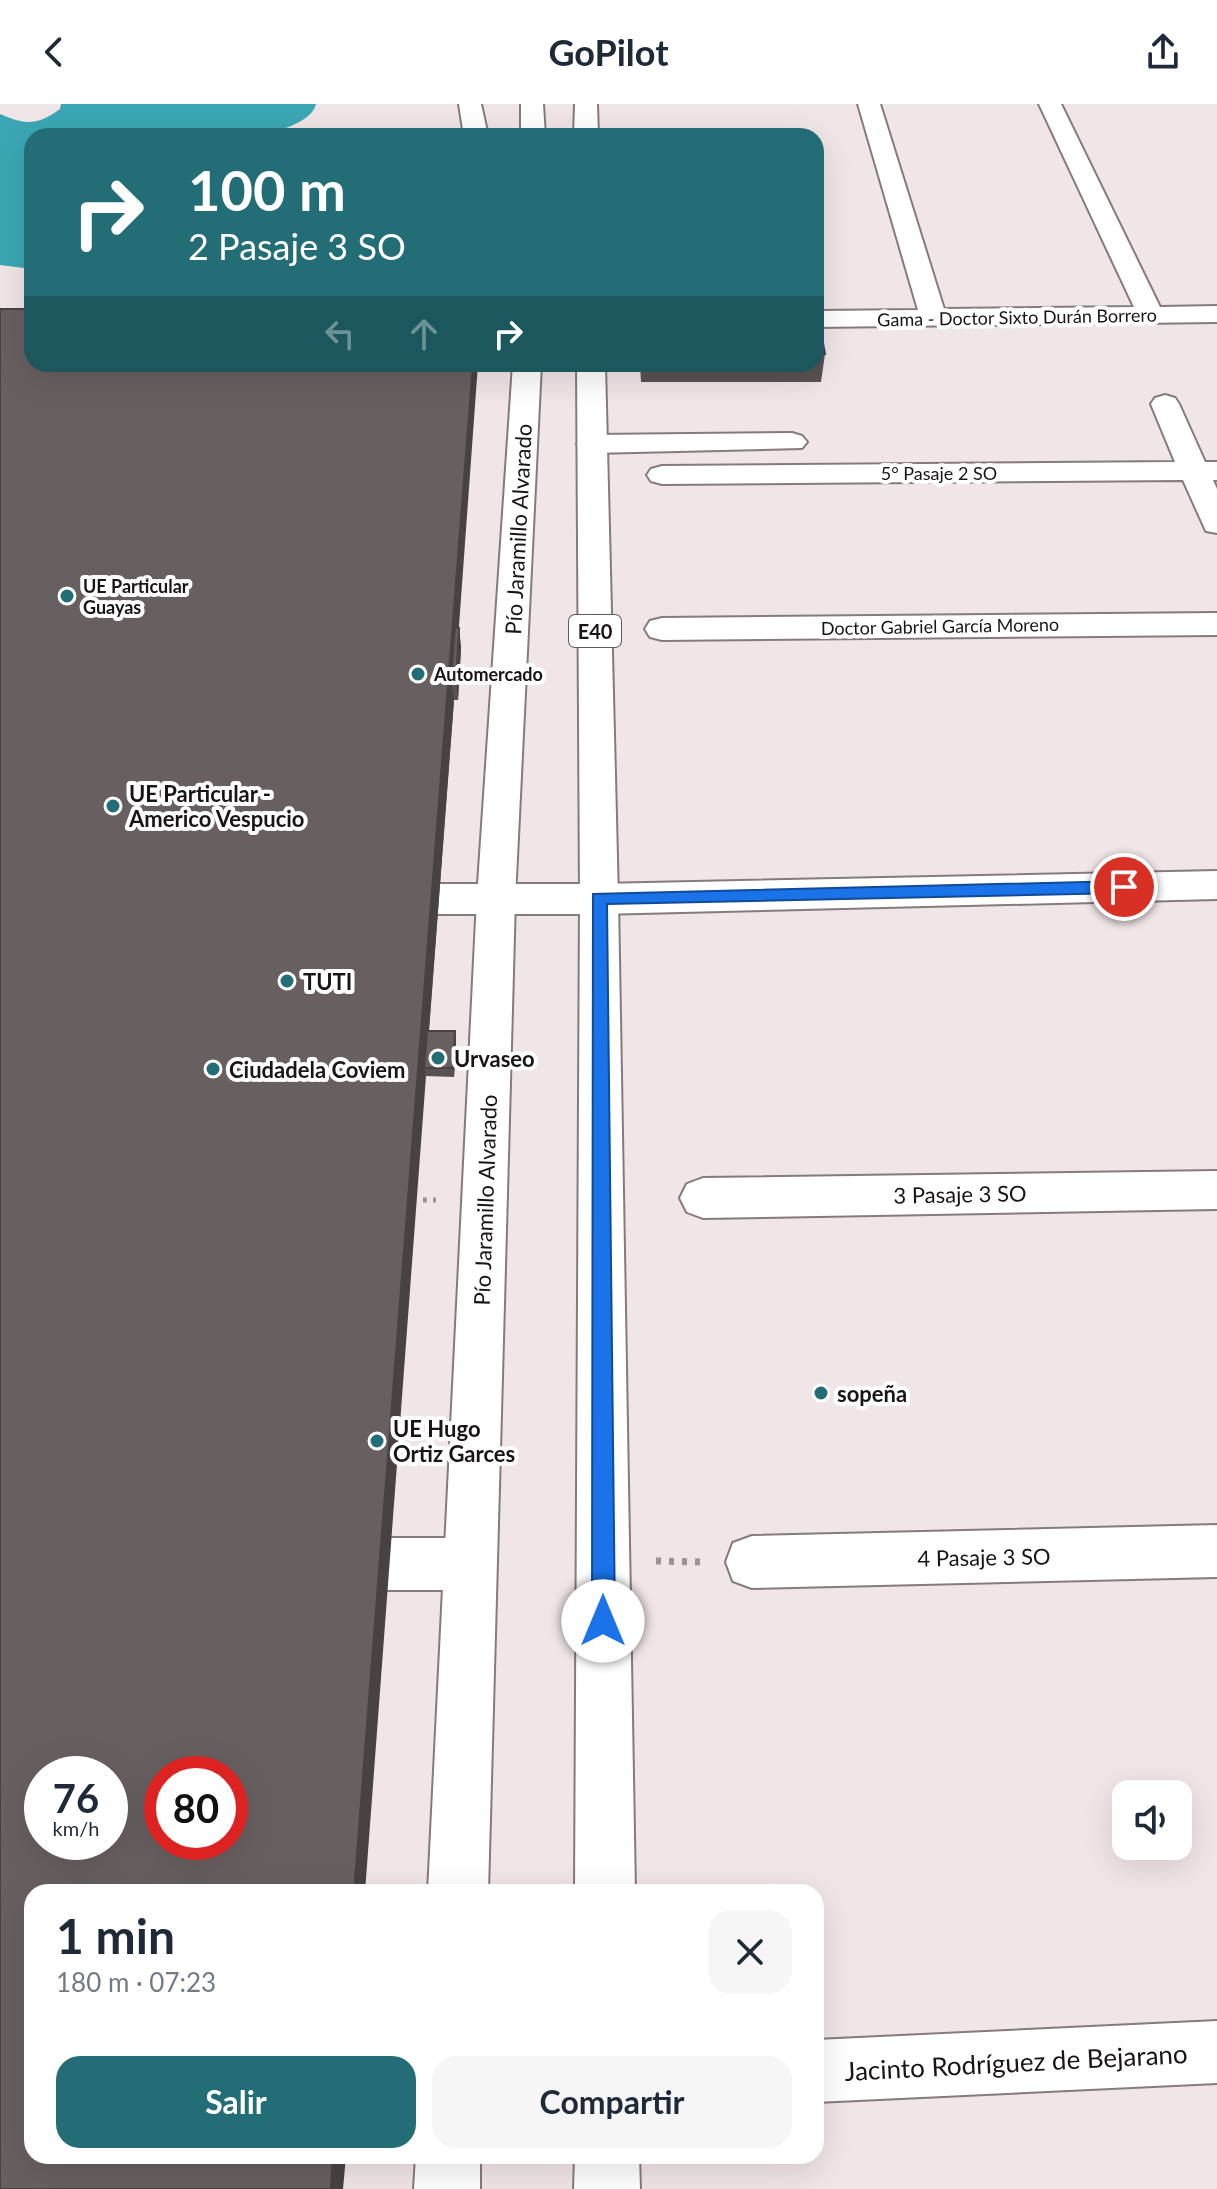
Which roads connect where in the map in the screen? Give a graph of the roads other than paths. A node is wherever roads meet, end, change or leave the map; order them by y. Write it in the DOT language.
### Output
graph roads {
  1 [pos="470,104"];
  2 [pos="586,104"];
  3 [pos="869,104"];
  4 [pos="1050,104"];
  5 [pos="532,107"];
  6 [pos="474,128"];
  7 [pos="533,128"];
  8 [pos="586,128"];
  9 [pos="1217,314"];
  10 [pos="1151,315"];
  11 [pos="824,319"];
  12 [pos="934,319"];
  13 [pos="527,372"];
  14 [pos="591,372"];
  15 [pos="1165,404"];
  16 [pos="792,442"];
  17 [pos="592,444"];
  18 [pos="1206,471"];
  19 [pos="662,475"];
  20 [pos="1217,524"];
  21 [pos="1217,624"];
  22 [pos="662,629"];
  23 [pos="1217,885"];
  24 [pos="341,899"];
  25 [pos="496,899"];
  26 [pos="599,899"];
  27 [pos="1217,1190"];
  28 [pos="703,1198"];
  29 [pos="1217,1551"];
  30 [pos="752,1562"];
  31 [pos="282,1564"];
  32 [pos="470,1564"];
  33 [pos="458,1884"];
  34 [pos="605,1884"];
  35 [pos="1217,2052"];
  36 [pos="824,2071"];
  37 [pos="448,2164"];
  38 [pos="607,2164"];
  39 [pos="447,2189"];
  40 [pos="607,2189"];
  1 -- 6 [label="main road"];
  2 -- 8 [label="main road"];
  3 -- 12 [label="main road"];
  4 -- 10 [label="main road"];
  5 -- 7 [label="main road"];
  9 -- 10 [label="main road, Gama - Doctor Sixto Durán Borrero"];
  10 -- 12 [label="main road, Gama - Doctor Sixto Durán Borrero"];
  11 -- 12 [label="main road, Gama - Doctor Sixto Durán Borrero"];
  13 -- 25 [label="main road, Pío Jaramillo Alvarado"];
  14 -- 17 [label="main road, E40"];
  15 -- 18 [label="main road"];
  16 -- 17 [label="main road"];
  17 -- 26 [label="main road, E40"];
  18 -- 19 [label="main road, 5° Pasaje 2 SO"];
  18 -- 20 [label="main road"];
  21 -- 22 [label="main road, Doctor Gabriel García Moreno"];
  23 -- 26 [label="main road"];
  24 -- 25 [label="main road"];
  25 -- 26 [label="main road"];
  25 -- 32 [label="main road, Pío Jaramillo Alvarado"];
  26 -- 34 [label="main road, E40"];
  27 -- 28 [label="main road, 3 Pasaje 3 SO"];
  29 -- 30 [label="main road, 4 Pasaje 3 SO"];
  31 -- 32 [label="main road"];
  32 -- 33 [label="main road, Pío Jaramillo Alvarado"];
  35 -- 36 [label="main road, Jacinto Rodríguez de Bejarano"];
  37 -- 39 [label="main road"];
  38 -- 40 [label="main road"];
}
